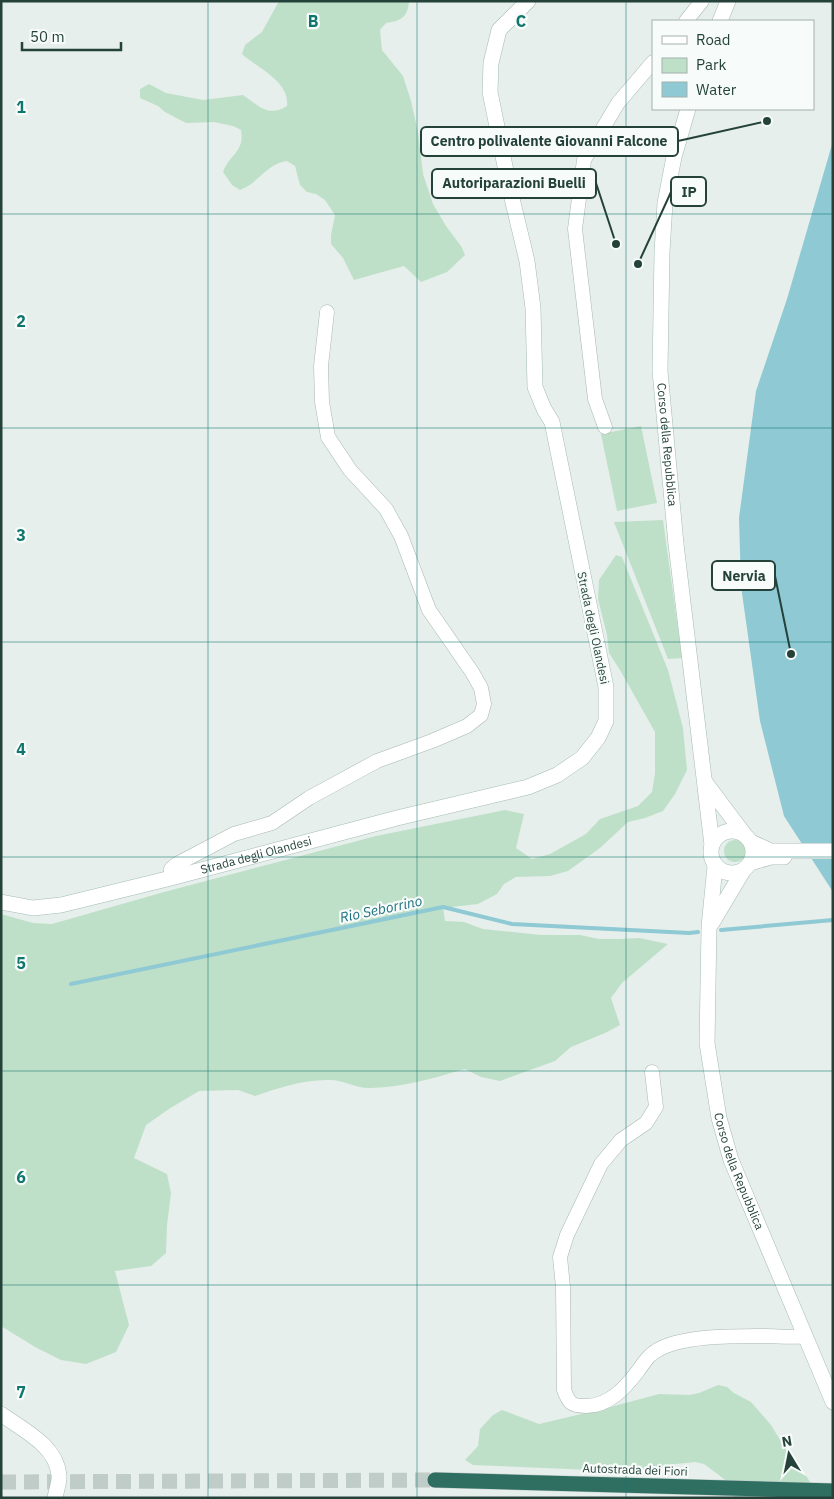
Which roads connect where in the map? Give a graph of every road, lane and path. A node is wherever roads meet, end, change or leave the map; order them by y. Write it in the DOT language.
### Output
graph roads {
  1 [pos="528,1"];
  2 [pos="702,1"];
  3 [pos="728,1"];
  4 [pos="687,20"];
  5 [pos="720,20"];
  6 [pos="652,63"];
  7 [pos="688,110"];
  8 [pos="327,312"];
  9 [pos="605,427"];
  10 [pos="704,781"];
  11 [pos="747,838"];
  12 [pos="712,845"];
  13 [pos="833,851"];
  14 [pos="771,854"];
  15 [pos="833,858"];
  16 [pos="715,866"];
  17 [pos="747,867"];
  18 [pos="171,878"];
  19 [pos="1,902"];
  20 [pos="710,927"];
  21 [pos="652,1072"];
  22 [pos="804,1336"];
  23 [pos="833,1402"];
  24 [pos="1,1414"];
  25 [pos="435,1480"];
  26 [pos="833,1491"];
  27 [pos="55,1498"];
  1 -- 18 [label="main road, Strada degli Olandesi"];
  2 -- 4 [label="street"];
  3 -- 5 [label="main road"];
  6 -- 9 [label="street"];
  7 -- 10 [label="main road, Corso della Repubblica"];
  8 -- 18 [label="street"];
  10 -- 11 [label="main road"];
  10 -- 12 [label="main road, Corso della Repubblica"];
  11 -- 12 [label="main road"];
  11 -- 14 [label="main road"];
  11 -- 17 [label="main road"];
  12 -- 16 [label="main road"];
  13 -- 14 [label="main road"];
  14 -- 15 [label="main road"];
  14 -- 17 [label="main road"];
  16 -- 17 [label="main road"];
  16 -- 20 [label="main road, Corso della Repubblica"];
  17 -- 20 [label="main road, Corso della Repubblica"];
  18 -- 19 [label="main road, Strada degli Olandesi"];
  20 -- 22 [label="main road, Corso della Repubblica"];
  21 -- 22 [label="street"];
  22 -- 23 [label="main road, Corso della Repubblica"];
  24 -- 27 [label="main road"];
  25 -- 26 [label="highway, Autostrada dei Fiori"];
}
